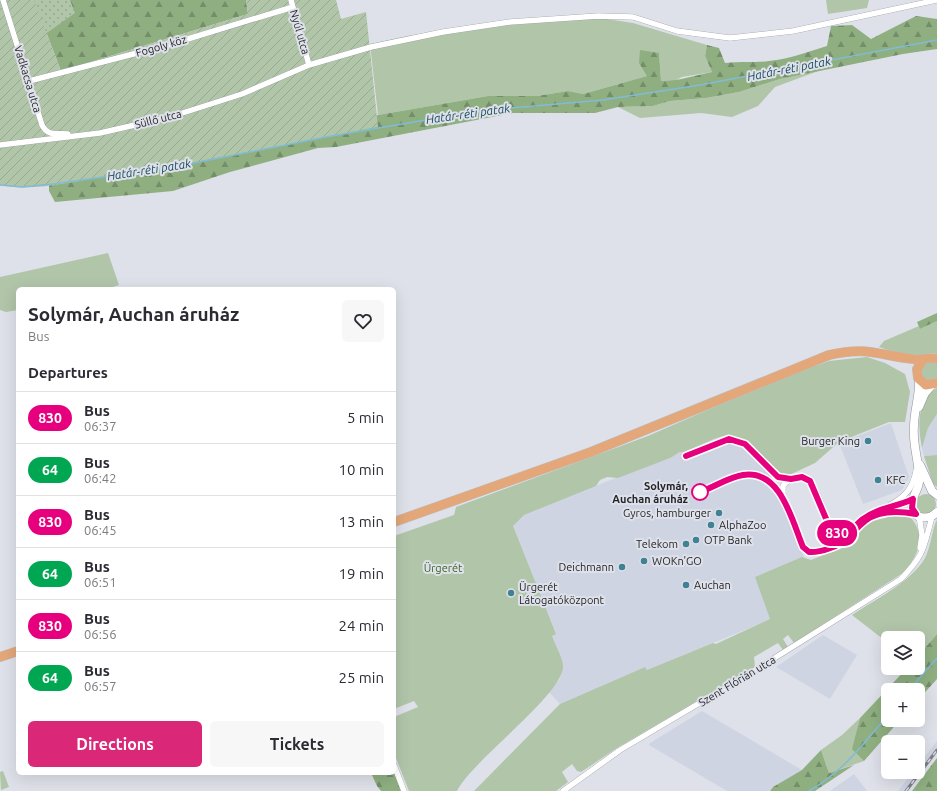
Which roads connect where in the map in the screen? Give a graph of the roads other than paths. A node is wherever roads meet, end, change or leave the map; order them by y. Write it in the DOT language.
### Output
graph roads {
  1 [pos="3,0"];
  2 [pos="291,0"];
  3 [pos="937,0"];
  4 [pos="293,7"];
  5 [pos="309,65"];
  6 [pos="29,81"];
  7 [pos="69,137"];
  8 [pos="0,145"];
  9 [pos="886,354"];
  10 [pos="937,359"];
  11 [pos="923,360"];
  12 [pos="918,376"];
  13 [pos="934,384"];
  14 [pos="915,417"];
  15 [pos="918,460"];
  16 [pos="935,493"];
  17 [pos="914,497"];
  18 [pos="883,509"];
  19 [pos="935,514"];
  20 [pos="917,515"];
  21 [pos="396,521"];
  22 [pos="830,528"];
  23 [pos="821,550"];
  24 [pos="910,570"];
  25 [pos="16,652"];
  26 [pos="0,657"];
  27 [pos="396,770"];
  28 [pos="404,791"];
  29 [pos="563,791"];
  1 -- 6 [label="street, Vadkacsa utca"];
  2 -- 4 [label="street, Nyúl utca"];
  3 -- 5 [label="street, Süllő utca"];
  4 -- 5 [label="street, Nyúl utca"];
  4 -- 6 [label="street, Fogoly köz"];
  5 -- 7 [label="street, Süllő utca"];
  6 -- 7 [label="street, Vadkacsa utca"];
  7 -- 8 [label="street, Süllő utca"];
  9 -- 11 [label="main road"];
  9 -- 12 [label="main road"];
  9 -- 21 [label="main road"];
  10 -- 11 [label="main road"];
  11 -- 12 [label="main road"];
  12 -- 13 [label="main road"];
  12 -- 14 [label="street"];
  13 -- 14 [label="street"];
  14 -- 15 [label="street"];
  15 -- 16 [label="street"];
  15 -- 17 [label="street"];
  15 -- 18 [label="street"];
  16 -- 17 [label="street"];
  17 -- 18 [label="street"];
  17 -- 20 [label="street"];
  18 -- 22 [label="street"];
  19 -- 20 [label="street"];
  19 -- 24 [label="street, Szent Flórián utca"];
  20 -- 23 [label="street"];
  20 -- 24 [label="street, Szent Flórián utca"];
  22 -- 23 [label="street"];
  22 -- 23 [label="street"];
  24 -- 29 [label="street, Szent Flórián utca"];
  25 -- 26 [label="main road"];
  27 -- 28 [label="street"];
}
